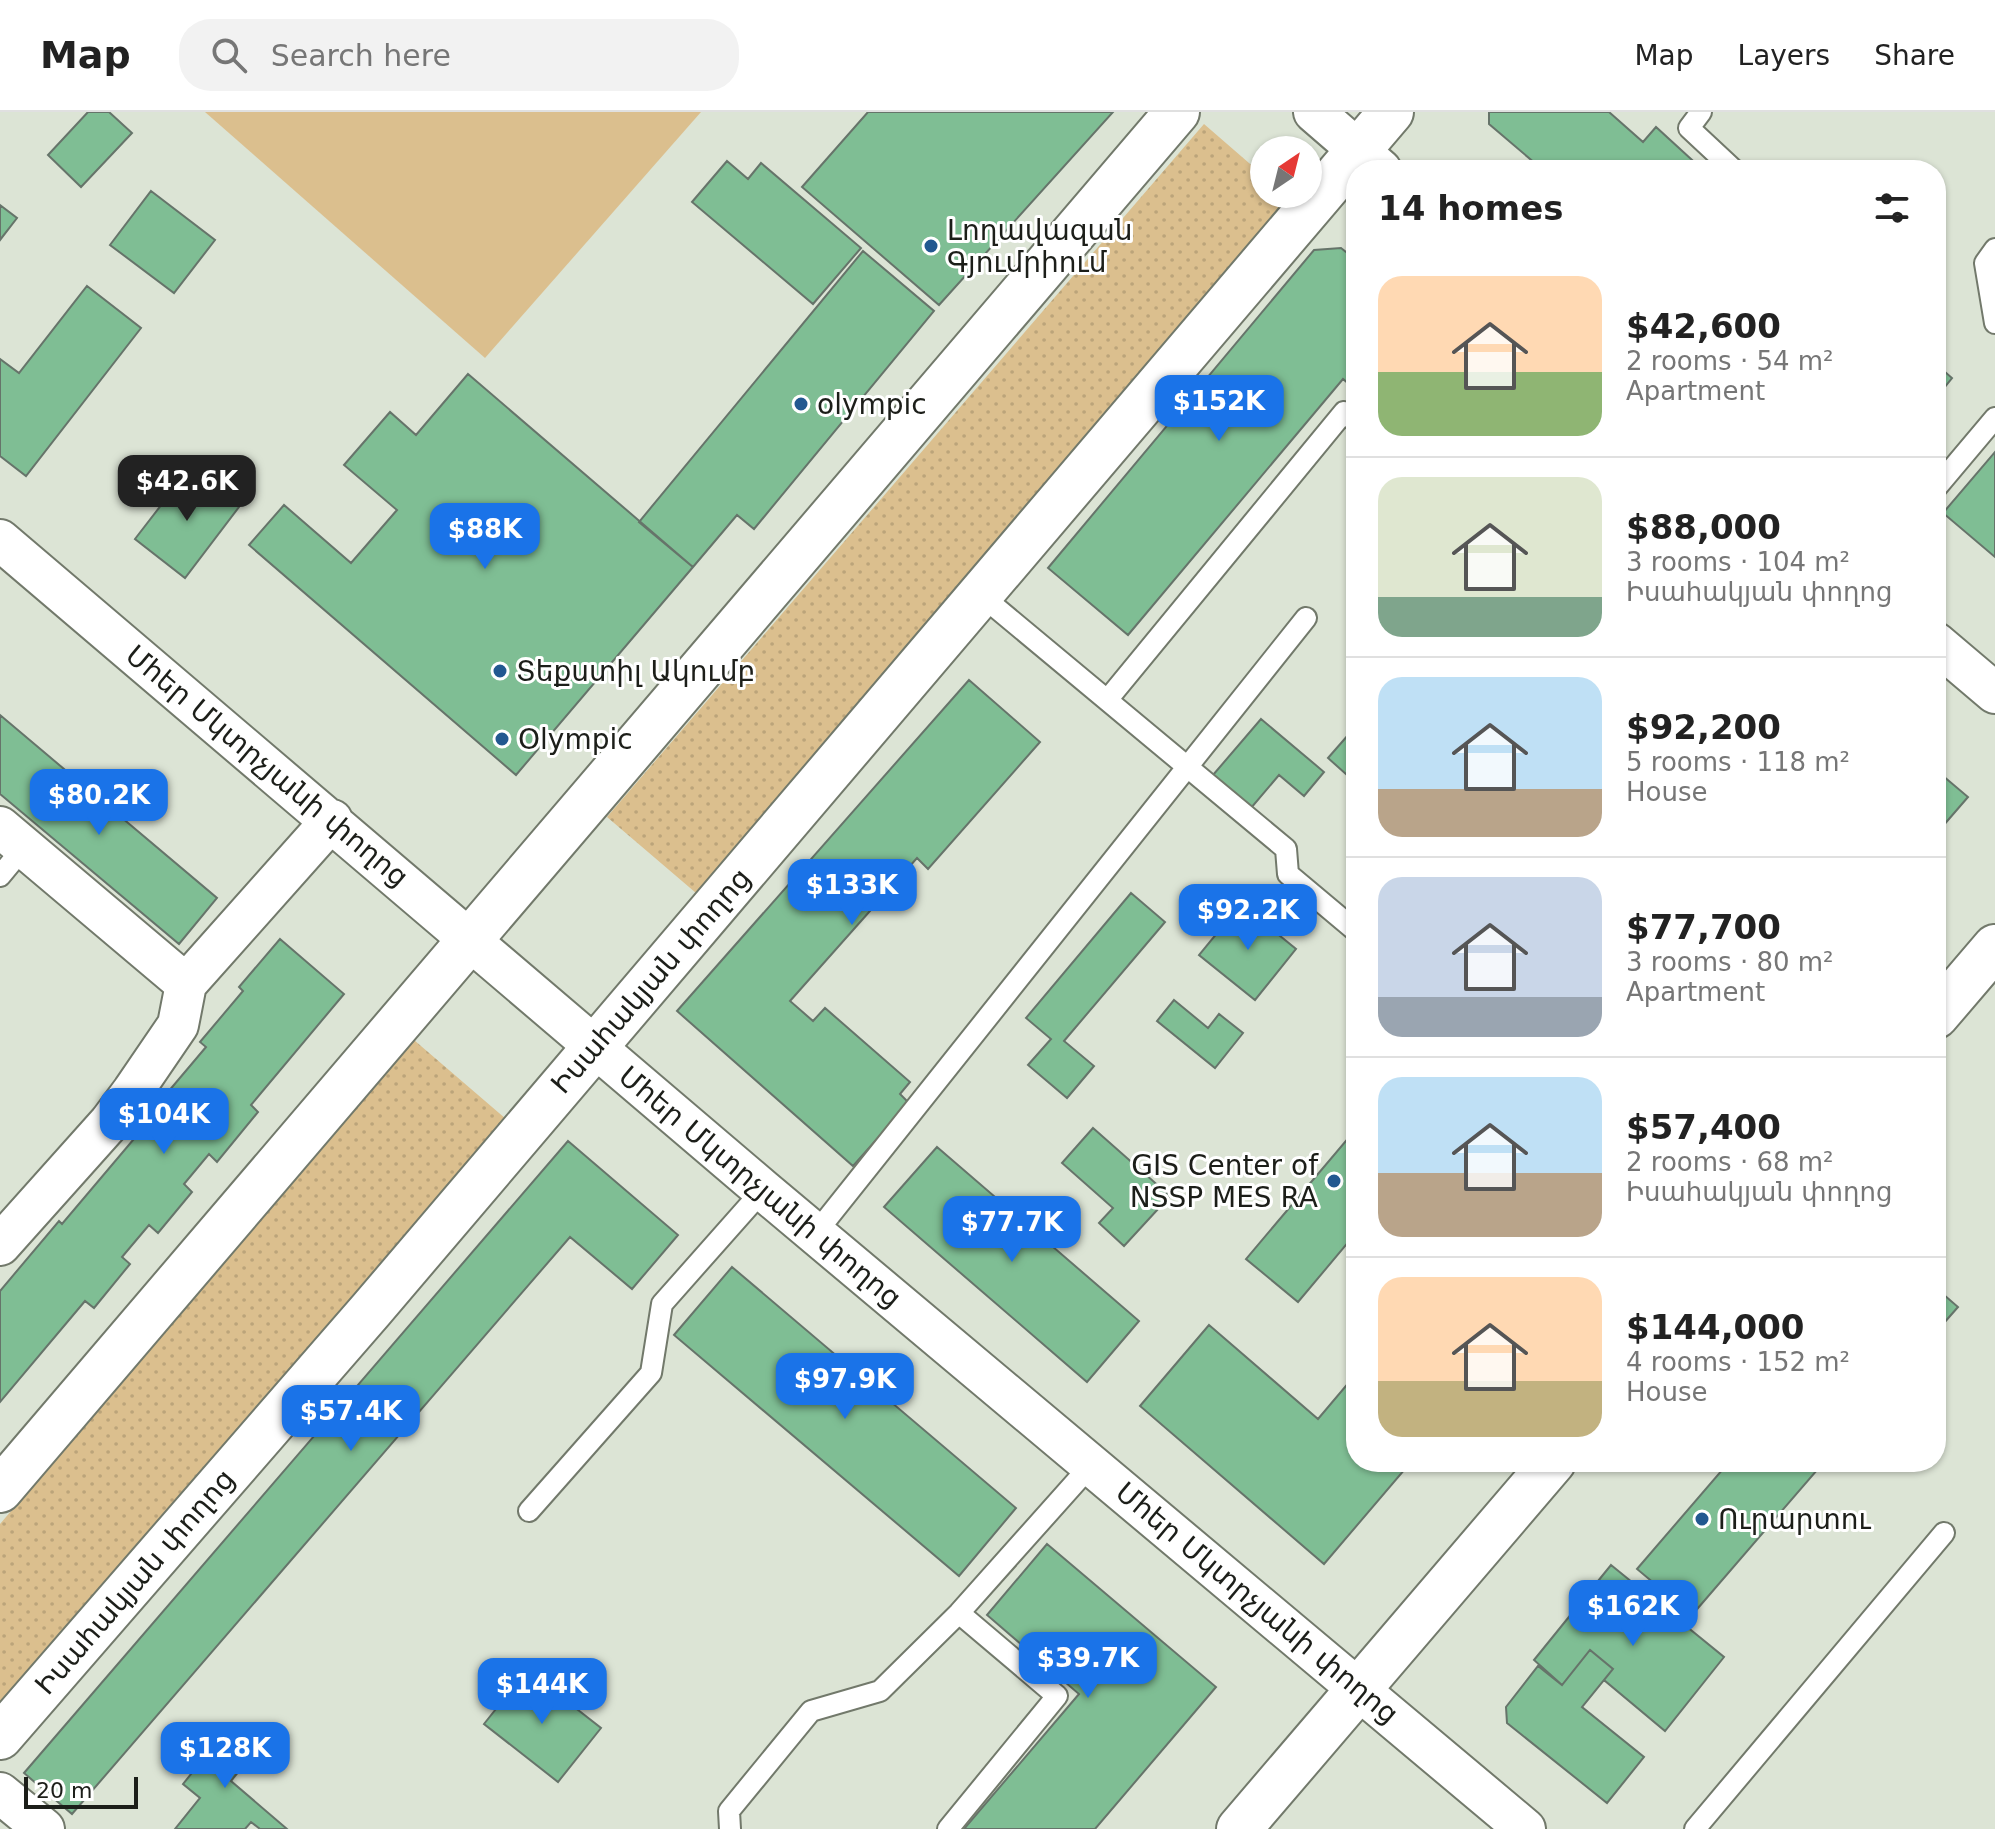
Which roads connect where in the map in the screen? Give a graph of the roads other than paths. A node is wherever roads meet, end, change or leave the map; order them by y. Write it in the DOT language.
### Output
graph roads {
  1 [pos="1177,112"];
  2 [pos="1314,112"];
  3 [pos="1391,112"];
  4 [pos="1701,112"];
  5 [pos="1369,160"];
  6 [pos="1723,160"];
  7 [pos="1346,186"];
  8 [pos="1995,249"];
  9 [pos="1995,323"];
  10 [pos="1346,414"];
  11 [pos="1995,418"];
  12 [pos="1946,476"];
  13 [pos="0,540"];
  14 [pos="982,596"];
  15 [pos="1306,618"];
  16 [pos="1946,651"];
  17 [pos="1995,693"];
  18 [pos="1108,699"];
  19 [pos="1187,767"];
  20 [pos="332,820"];
  21 [pos="8,850"];
  22 [pos="1346,923"];
  23 [pos="471,939"];
  24 [pos="1995,947"];
  25 [pos="186,984"];
  26 [pos="1946,1004"];
  27 [pos="594,1046"];
  28 [pos="763,1190"];
  29 [pos="815,1234"];
  30 [pos="0,1245"];
  31 [pos="1091,1465"];
  32 [pos="1544,1472"];
  33 [pos="0,1490"];
  34 [pos="529,1511"];
  35 [pos="1944,1533"];
  36 [pos="959,1613"];
  37 [pos="1359,1689"];
  38 [pos="0,1737"];
  39 [pos="0,1793"];
  40 [pos="44,1829"];
  41 [pos="730,1829"];
  42 [pos="948,1829"];
  43 [pos="1239,1829"];
  44 [pos="1525,1829"];
  45 [pos="1695,1829"];
  1 -- 23 [label="main road"];
  2 -- 5 [label="street"];
  3 -- 5 [label="main road, Իսահակյան փողոց"];
  4 -- 6 [label="lane"];
  7 -- 14 [label="main road, Իսահակյան փողոց"];
  8 -- 9 [label="lane"];
  10 -- 18 [label="lane"];
  11 -- 12 [label="lane"];
  13 -- 20 [label="street, Մհեր Մկտրչյանի փողոց"];
  14 -- 18 [label="lane"];
  14 -- 27 [label="main road, Իսահակյան փողոց"];
  15 -- 19 [label="lane"];
  16 -- 17 [label="street"];
  18 -- 19 [label="lane"];
  19 -- 22 [label="lane"];
  19 -- 29 [label="lane"];
  20 -- 23 [label="street, Մհեր Մկտրչյանի փողոց"];
  20 -- 25 [label="street"];
  21 -- 25 [label="street"];
  23 -- 27 [label="street, Մհեր Մկտրչյանի փողոց"];
  23 -- 33 [label="main road"];
  24 -- 26 [label="main road"];
  25 -- 30 [label="street"];
  27 -- 28 [label="street, Մհեր Մկտրչյանի փողոց"];
  27 -- 38 [label="main road, Իսահակյան փողոց"];
  28 -- 29 [label="street, Մհեր Մկտրչյանի փողոց"];
  28 -- 34 [label="lane"];
  29 -- 31 [label="street, Մհեր Մկտրչյանի փողոց"];
  31 -- 36 [label="lane"];
  31 -- 37 [label="street, Մհեր Մկտրչյանի փողոց"];
  32 -- 37 [label="main road"];
  35 -- 45 [label="lane"];
  36 -- 41 [label="lane"];
  36 -- 42 [label="lane"];
  37 -- 43 [label="main road"];
  37 -- 44 [label="street, Մհեր Մկտրչյանի փողոց"];
  39 -- 40 [label="street"];
}
